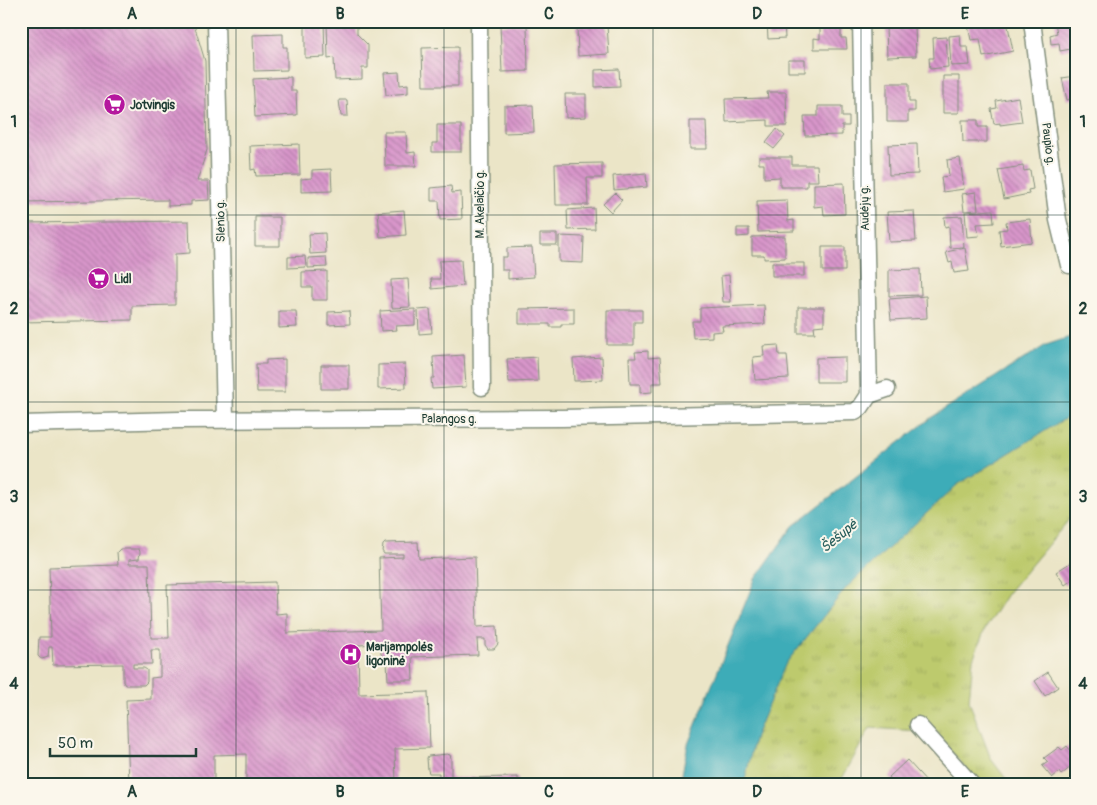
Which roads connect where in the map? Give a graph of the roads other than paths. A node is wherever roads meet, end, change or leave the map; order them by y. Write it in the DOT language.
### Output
graph roads {
  1 [pos="216,21"];
  2 [pos="479,21"];
  3 [pos="861,21"];
  4 [pos="1032,21"];
  5 [pos="1069,266"];
  6 [pos="482,387"];
  7 [pos="887,389"];
  8 [pos="869,395"];
  9 [pos="225,420"];
  10 [pos="21,424"];
  11 [pos="918,725"];
  12 [pos="971,784"];
  1 -- 9 [label="street, Slėnio g."];
  2 -- 6 [label="street, M. Akelaičio g."];
  3 -- 8 [label="street, Audėjų g."];
  4 -- 5 [label="street, Paupio g."];
  7 -- 8 [label="street"];
  8 -- 9 [label="street, Palangos g."];
  9 -- 10 [label="street, Palangos g."];
  11 -- 12 [label="street"];
}
